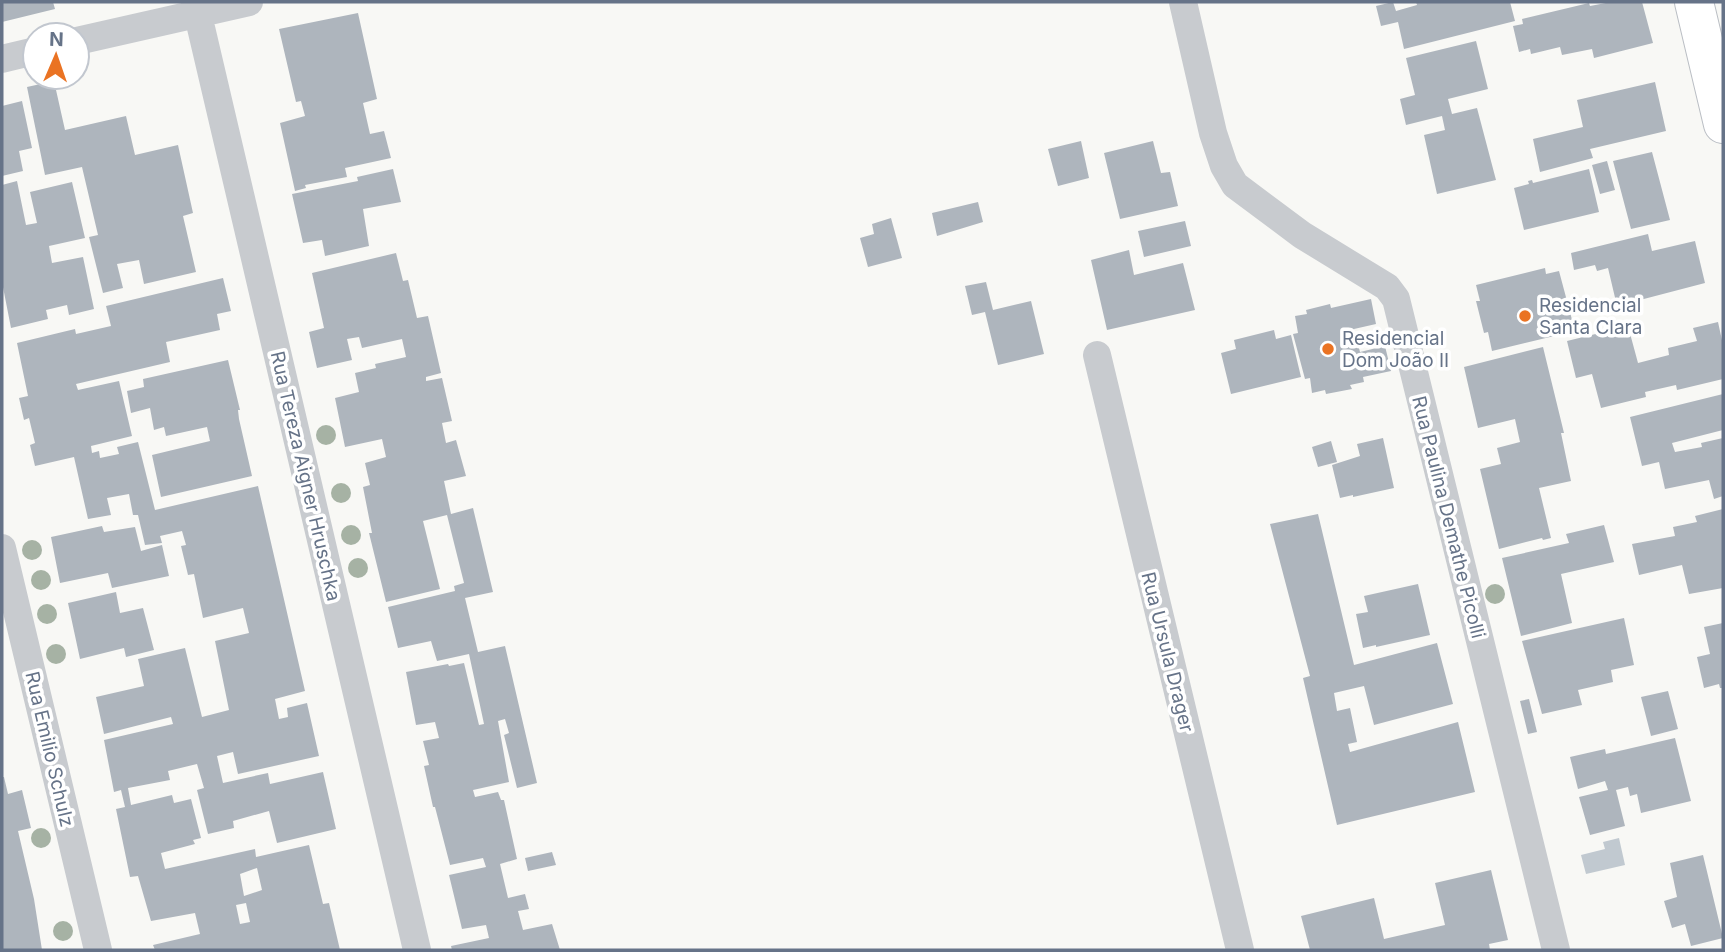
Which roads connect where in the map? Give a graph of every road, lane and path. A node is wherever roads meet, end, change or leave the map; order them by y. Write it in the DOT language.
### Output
graph roads {
  1 [pos="249,2"];
  2 [pos="1183,2"];
  3 [pos="1694,2"];
  4 [pos="197,7"];
  5 [pos="91,37"];
  6 [pos="21,54"];
  7 [pos="2,59"];
  8 [pos="1723,124"];
  9 [pos="1097,355"];
  10 [pos="2,548"];
  11 [pos="98,950"];
  12 [pos="417,950"];
  13 [pos="1240,950"];
  14 [pos="1556,950"];
  1 -- 4 [label="street"];
  2 -- 14 [label="street, Rua Paulina Demathe Picolli"];
  3 -- 8 [label="main road"];
  4 -- 5 [label="street"];
  4 -- 12 [label="street, Rua Tereza Aigner Hruschka"];
  6 -- 7 [label="street"];
  9 -- 13 [label="street, Rua Ursula Drager"];
  10 -- 11 [label="street, Rua Emilio Schulz"];
}
